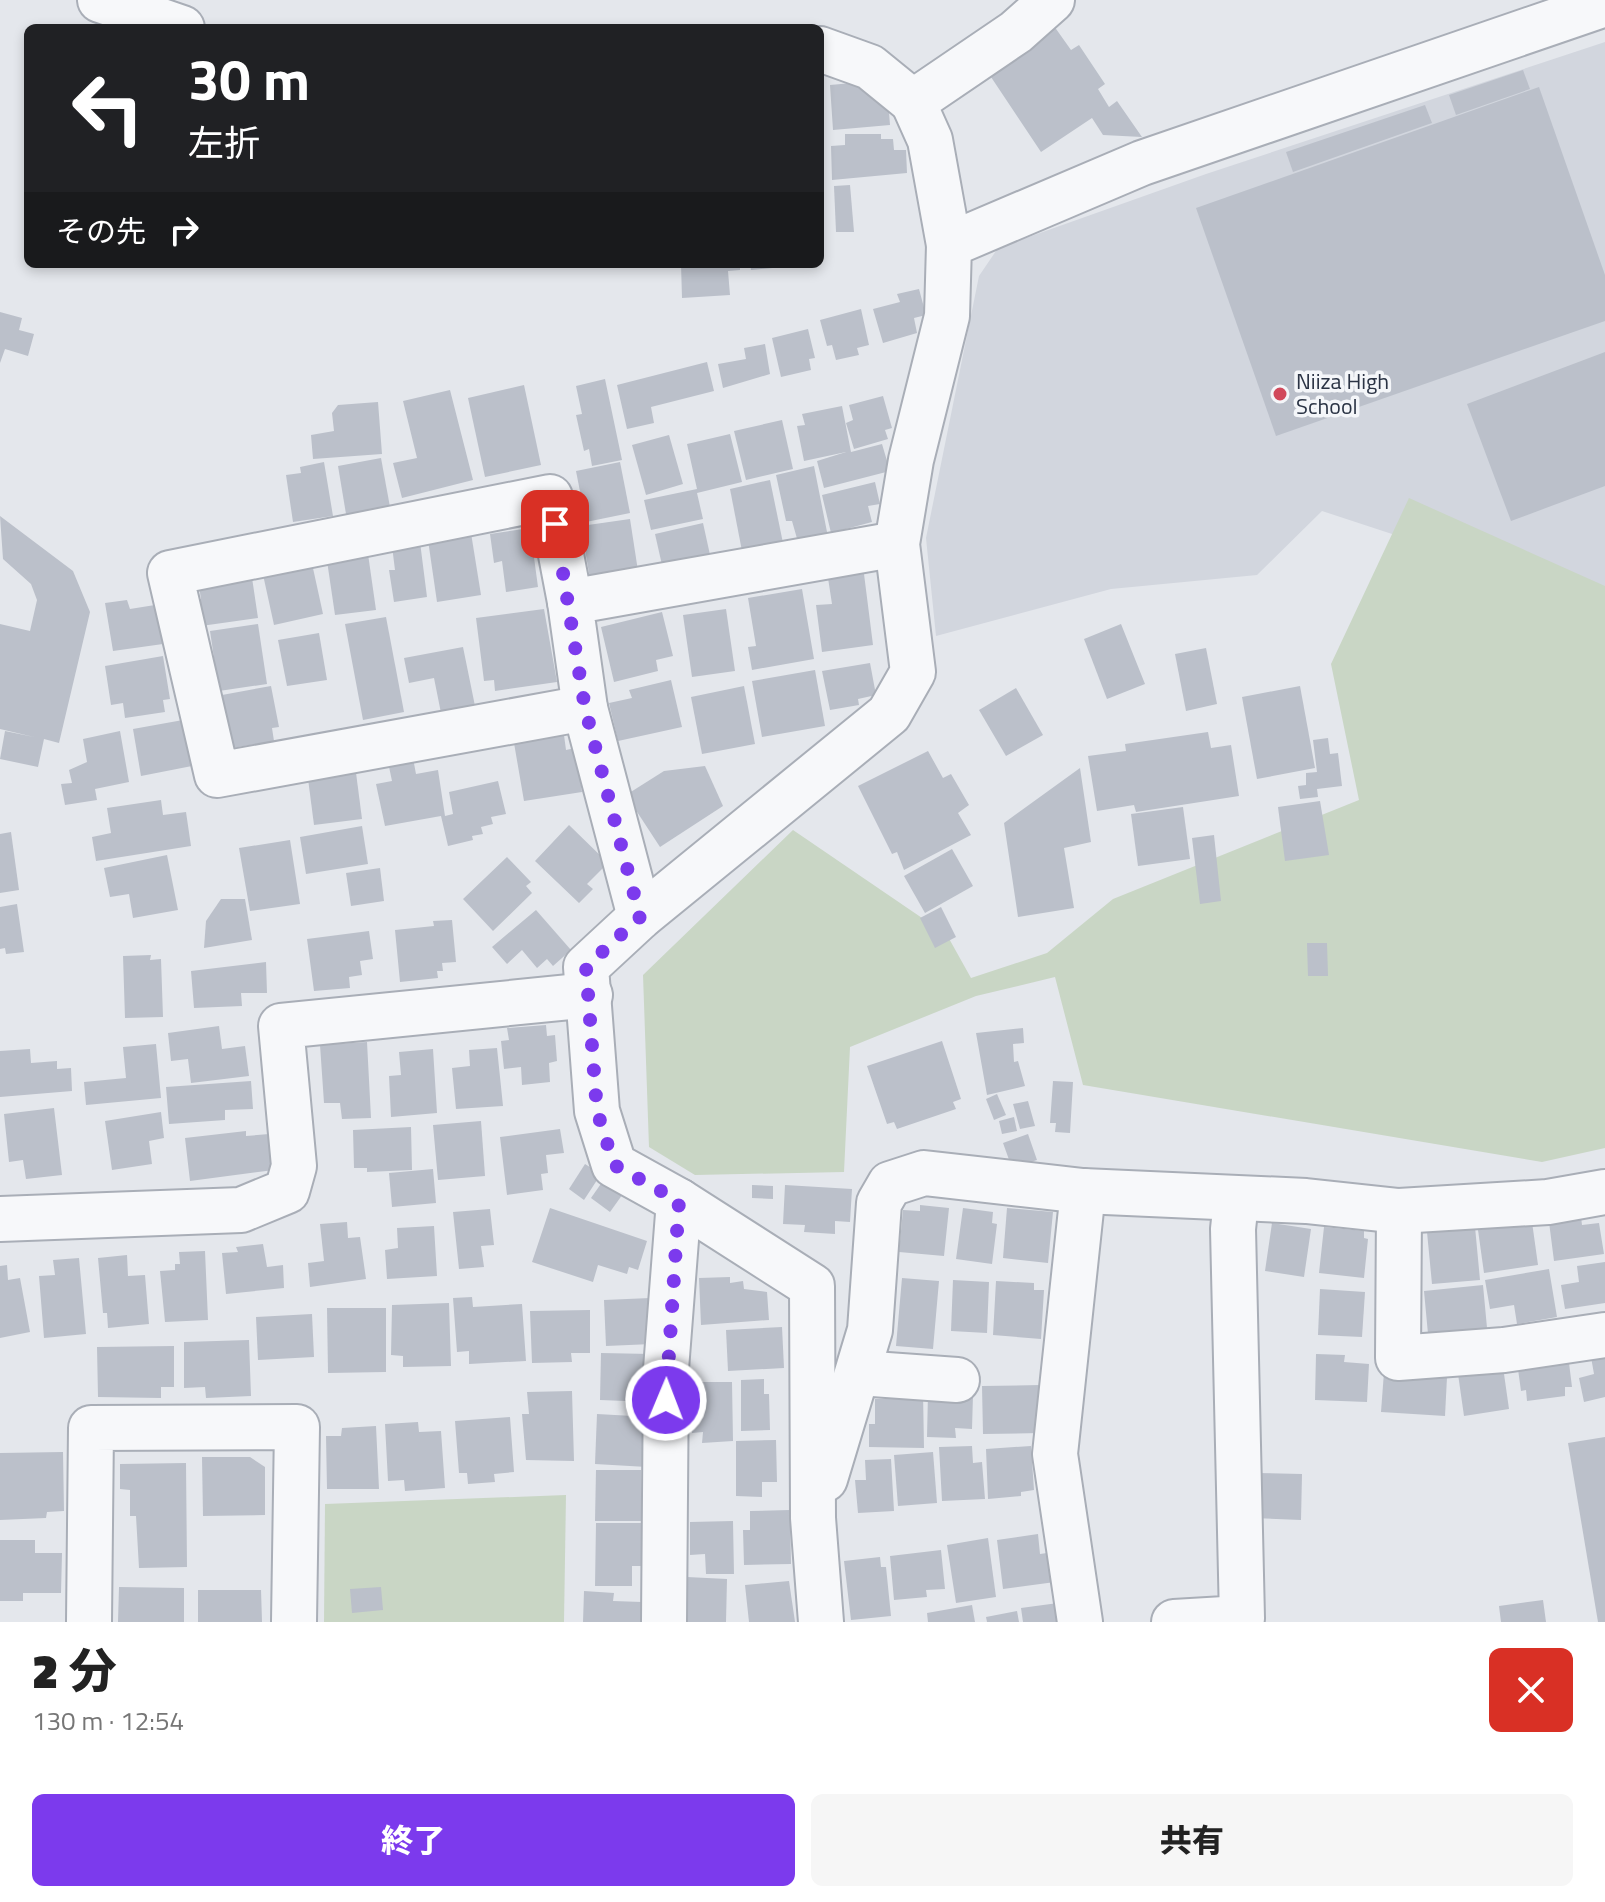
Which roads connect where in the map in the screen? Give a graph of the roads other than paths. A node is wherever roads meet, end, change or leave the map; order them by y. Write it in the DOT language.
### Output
graph roads {
  1 [pos="100,0"];
  2 [pos="1052,0"];
  3 [pos="1605,4"];
  4 [pos="170,24"];
  5 [pos="824,50"];
  6 [pos="913,102"];
  7 [pos="949,245"];
  8 [pos="897,544"];
  9 [pos="570,602"];
  10 [pos="585,708"];
  11 [pos="640,917"];
  12 [pos="590,995"];
  13 [pos="1083,1191"];
  14 [pos="1605,1192"];
  15 [pos="679,1201"];
  16 [pos="1236,1201"];
  17 [pos="1399,1211"];
  18 [pos="0,1219"];
  19 [pos="1605,1335"];
  20 [pos="859,1373"];
  21 [pos="957,1380"];
  22 [pos="813,1518"];
  23 [pos="89,1622"];
  24 [pos="294,1622"];
  25 [pos="664,1622"];
  26 [pos="821,1622"];
  27 [pos="1080,1622"];
  28 [pos="1174,1622"];
  1 -- 4 [label="street"];
  2 -- 6 [label="street"];
  3 -- 7 [label="street"];
  5 -- 6 [label="street"];
  6 -- 7 [label="street"];
  7 -- 8 [label="street"];
  8 -- 9 [label="street"];
  8 -- 11 [label="street"];
  9 -- 10 [label="street"];
  9 -- 10 [label="street"];
  10 -- 11 [label="street"];
  11 -- 12 [label="street"];
  12 -- 15 [label="street"];
  12 -- 18 [label="street"];
  13 -- 16 [label="street"];
  13 -- 20 [label="street"];
  13 -- 27 [label="street"];
  14 -- 17 [label="street"];
  15 -- 22 [label="street"];
  15 -- 25 [label="street"];
  16 -- 17 [label="street"];
  16 -- 28 [label="street"];
  17 -- 19 [label="street"];
  20 -- 21 [label="street"];
  20 -- 22 [label="street"];
  22 -- 26 [label="street"];
  23 -- 24 [label="street"];
}
